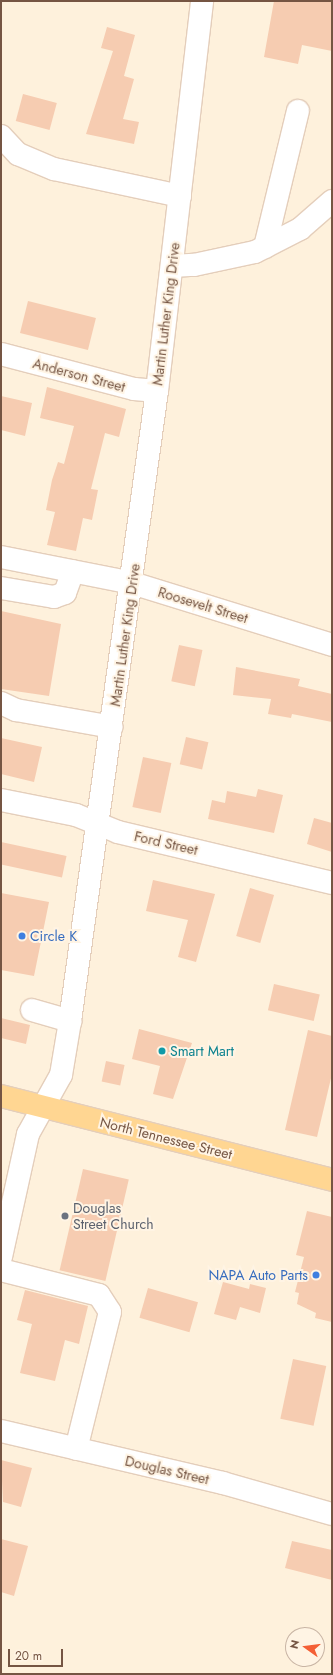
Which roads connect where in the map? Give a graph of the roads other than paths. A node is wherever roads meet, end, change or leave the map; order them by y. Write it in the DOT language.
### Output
graph roads {
  1 [pos="202,1"];
  2 [pos="298,111"];
  3 [pos="1,136"];
  4 [pos="180,196"];
  5 [pos="332,201"];
  6 [pos="265,247"];
  7 [pos="172,266"];
  8 [pos="1,354"];
  9 [pos="157,391"];
  10 [pos="1,557"];
  11 [pos="73,571"];
  12 [pos="132,583"];
  13 [pos="1,588"];
  14 [pos="332,645"];
  15 [pos="1,703"];
  16 [pos="112,727"];
  17 [pos="1,800"];
  18 [pos="98,824"];
  19 [pos="332,883"];
  20 [pos="32,1010"];
  21 [pos="70,1021"];
  22 [pos="1,1096"];
  23 [pos="42,1107"];
  24 [pos="332,1180"];
  25 [pos="1,1258"];
  26 [pos="1,1270"];
  27 [pos="1,1431"];
  28 [pos="76,1449"];
  29 [pos="332,1514"];
  1 -- 4 [label="street, Martin Luther King Drive"];
  2 -- 6 [label="street"];
  3 -- 4 [label="street"];
  4 -- 7 [label="street, Martin Luther King Drive"];
  5 -- 6 [label="street"];
  6 -- 7 [label="street"];
  7 -- 9 [label="street, Martin Luther King Drive"];
  8 -- 9 [label="street, Anderson Street"];
  9 -- 12 [label="street, Martin Luther King Drive"];
  10 -- 11 [label="street, Roosevelt Street"];
  11 -- 12 [label="street, Roosevelt Street"];
  11 -- 13 [label="street"];
  12 -- 14 [label="street, Roosevelt Street"];
  12 -- 16 [label="street, Martin Luther King Drive"];
  15 -- 16 [label="street"];
  16 -- 18 [label="street, Martin Luther King Drive"];
  17 -- 18 [label="street, Ford Street"];
  18 -- 19 [label="street, Ford Street"];
  18 -- 21 [label="street, Martin Luther King Drive"];
  20 -- 21 [label="street"];
  21 -- 23 [label="street, Martin Luther King Drive"];
  22 -- 23 [label="main road, North Tennessee Street"];
  23 -- 24 [label="main road, North Tennessee Street"];
  23 -- 25 [label="street, Martin Luther King Drive"];
  26 -- 28 [label="street"];
  27 -- 28 [label="street, Douglas Street"];
  28 -- 29 [label="street, Douglas Street"];
}
